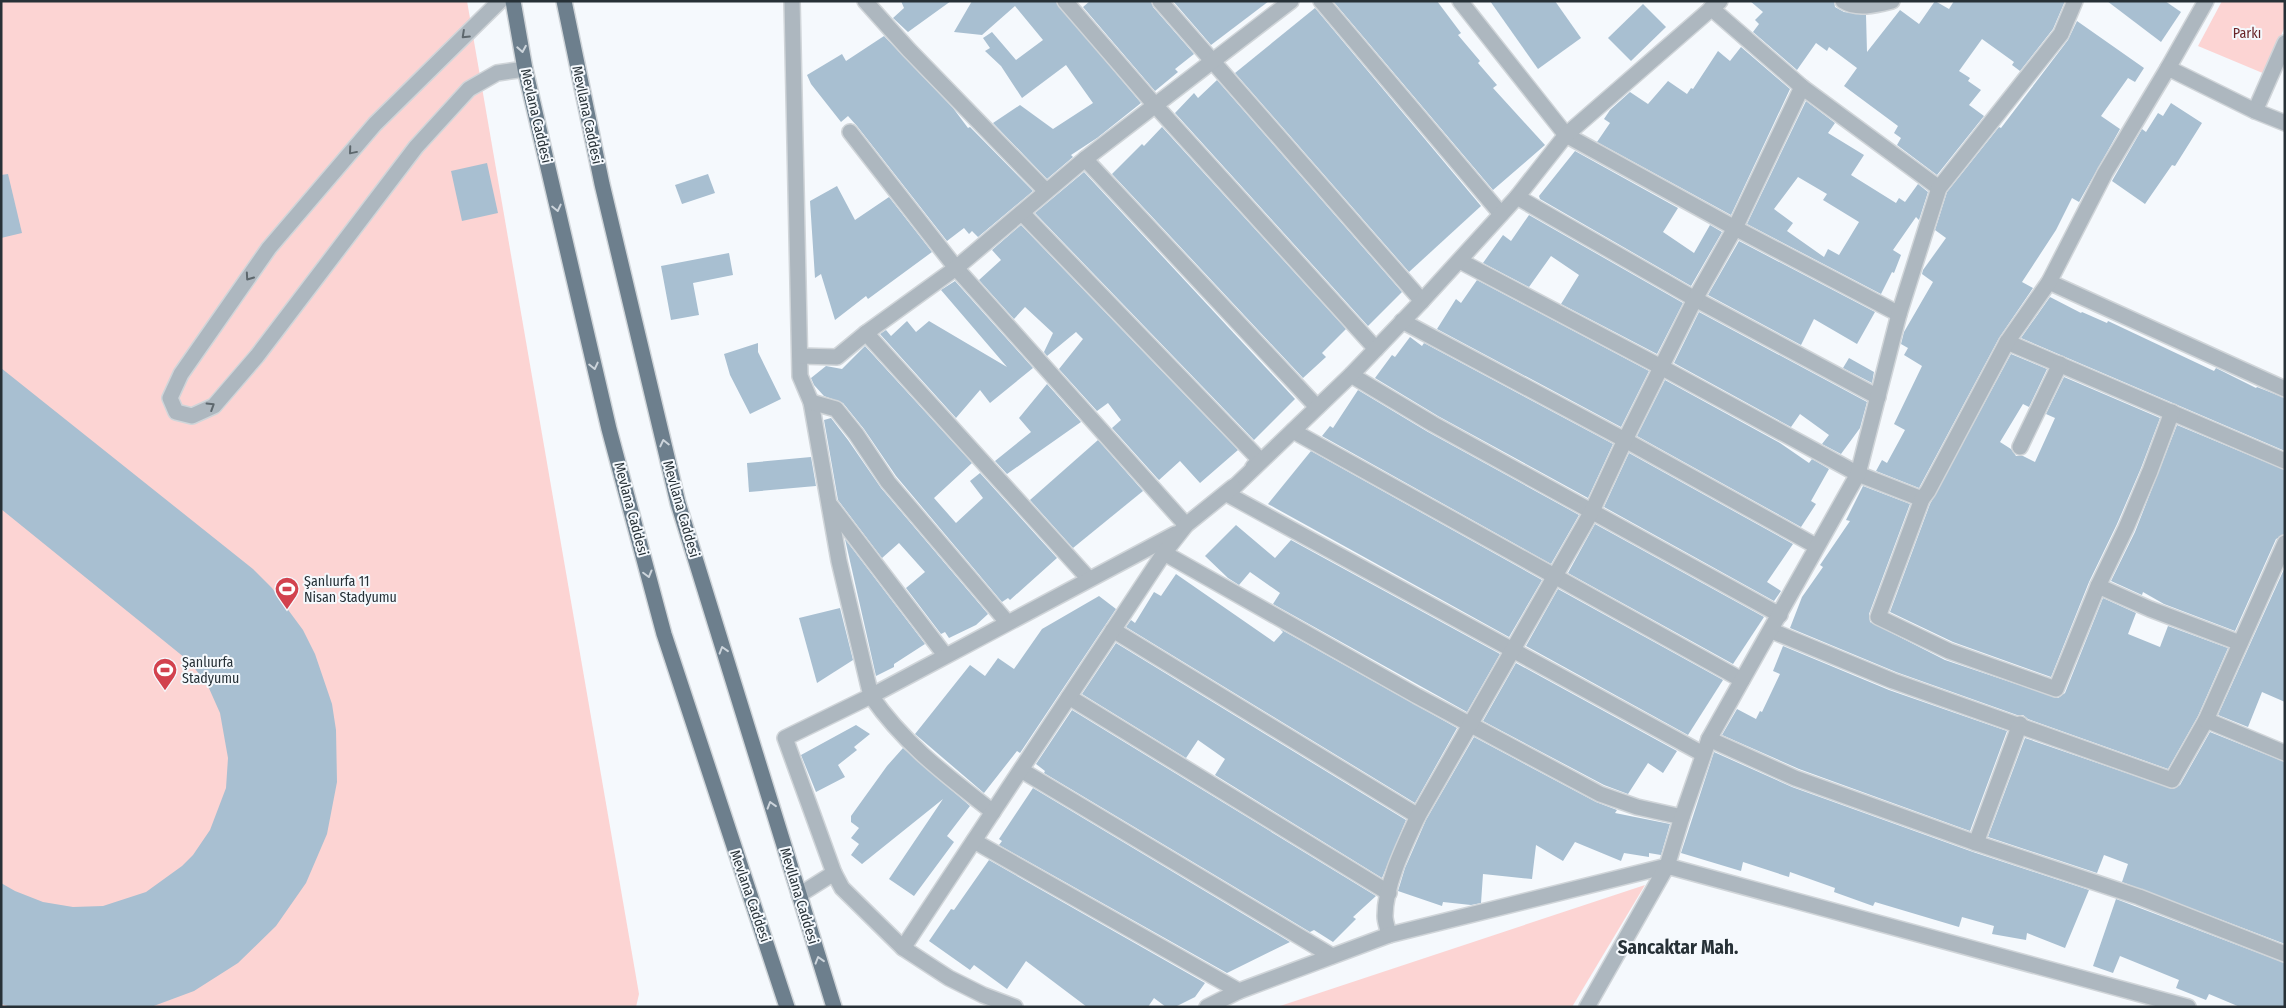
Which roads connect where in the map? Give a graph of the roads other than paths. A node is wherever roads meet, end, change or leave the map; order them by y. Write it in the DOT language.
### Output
graph roads {
  1 [pos="500,1"];
  2 [pos="513,1"];
  3 [pos="564,1"];
  4 [pos="792,1"];
  5 [pos="865,1"];
  6 [pos="1066,1"];
  7 [pos="1160,1"];
  8 [pos="1290,1"];
  9 [pos="1321,1"];
  10 [pos="1460,1"];
  11 [pos="1843,1"];
  12 [pos="1892,1"];
  13 [pos="2075,1"];
  14 [pos="2206,1"];
  15 [pos="1716,5"];
  16 [pos="2285,43"];
  17 [pos="1213,61"];
  18 [pos="2168,68"];
  19 [pos="525,69"];
  20 [pos="1802,87"];
  21 [pos="1154,104"];
  22 [pos="2255,111"];
  23 [pos="2285,122"];
  24 [pos="850,132"];
  25 [pos="1566,135"];
  26 [pos="1084,159"];
  27 [pos="1939,188"];
  28 [pos="1046,191"];
  29 [pos="1517,196"];
  30 [pos="1022,213"];
  31 [pos="1501,214"];
  32 [pos="1735,228"];
  33 [pos="1460,260"];
  34 [pos="956,268"];
  35 [pos="2049,282"];
  36 [pos="1694,299"];
  37 [pos="1422,301"];
  38 [pos="1899,314"];
  39 [pos="1402,321"];
  40 [pos="866,333"];
  41 [pos="2006,342"];
  42 [pos="1376,349"];
  43 [pos="800,356"];
  44 [pos="2060,364"];
  45 [pos="1661,366"];
  46 [pos="1351,375"];
  47 [pos="2285,389"];
  48 [pos="1878,397"];
  49 [pos="811,402"];
  50 [pos="1317,407"];
  51 [pos="2172,412"];
  52 [pos="1293,430"];
  53 [pos="1624,440"];
  54 [pos="2020,447"];
  55 [pos="2285,461"];
  56 [pos="1858,474"];
  57 [pos="1227,494"];
  58 [pos="1922,499"];
  59 [pos="830,504"];
  60 [pos="1592,511"];
  61 [pos="1183,528"];
  62 [pos="2285,543"];
  63 [pos="1816,546"];
  64 [pos="1164,553"];
  65 [pos="1554,576"];
  66 [pos="1089,579"];
  67 [pos="2098,586"];
  68 [pos="1780,615"];
  69 [pos="1007,622"];
  70 [pos="1113,630"];
  71 [pos="1772,631"];
  72 [pos="2240,643"];
  73 [pos="1512,650"];
  74 [pos="946,655"];
  75 [pos="1742,680"];
  76 [pos="871,696"];
  77 [pos="1069,697"];
  78 [pos="2206,720"];
  79 [pos="2020,724"];
  80 [pos="1470,725"];
  81 [pos="1710,739"];
  82 [pos="2285,753"];
  83 [pos="1703,754"];
  84 [pos="1021,770"];
  85 [pos="993,812"];
  86 [pos="1418,816"];
  87 [pos="1682,817"];
  88 [pos="974,841"];
  89 [pos="1976,843"];
  90 [pos="1667,866"];
  91 [pos="834,873"];
  92 [pos="1389,893"];
  93 [pos="799,895"];
  94 [pos="1389,935"];
  95 [pos="904,948"];
  96 [pos="2285,954"];
  97 [pos="1332,956"];
  98 [pos="1239,991"];
  99 [pos="788,1007"];
  100 [pos="834,1007"];
  101 [pos="1016,1007"];
  102 [pos="1207,1007"];
  103 [pos="1587,1007"];
  104 [pos="2188,1007"];
  1 -- 19 [label="street, one-way"];
  2 -- 19 [label="main road, Mevlana Caddesi, one-way"];
  93 -- 3 [label="main road, Mevllana Caddesi, one-way"];
  4 -- 43 [label="street"];
  5 -- 28 [label="street"];
  6 -- 21 [label="street"];
  7 -- 17 [label="street"];
  8 -- 17 [label="street"];
  9 -- 31 [label="street"];
  10 -- 25 [label="street"];
  11 -- 12 [label="street"];
  13 -- 27 [label="street"];
  14 -- 18 [label="street"];
  15 -- 20 [label="street"];
  15 -- 25 [label="street"];
  16 -- 22 [label="street"];
  17 -- 21 [label="street"];
  17 -- 37 [label="street"];
  18 -- 22 [label="street"];
  18 -- 35 [label="street"];
  19 -- 99 [label="main road, Mevlana Caddesi, one-way"];
  20 -- 27 [label="street"];
  20 -- 32 [label="street"];
  21 -- 26 [label="street"];
  21 -- 42 [label="street"];
  22 -- 23 [label="street"];
  24 -- 34 [label="street"];
  25 -- 29 [label="street"];
  25 -- 32 [label="street"];
  26 -- 28 [label="street"];
  26 -- 50 [label="street"];
  27 -- 38 [label="street"];
  28 -- 30 [label="street"];
  29 -- 31 [label="street"];
  29 -- 36 [label="street"];
  30 -- 34 [label="street"];
  30 -- 57 [label="street"];
  31 -- 33 [label="street"];
  32 -- 36 [label="street"];
  32 -- 38 [label="street"];
  33 -- 37 [label="street"];
  33 -- 45 [label="street"];
  34 -- 40 [label="street"];
  34 -- 61 [label="street"];
  35 -- 41 [label="street"];
  35 -- 47 [label="street"];
  36 -- 45 [label="street"];
  36 -- 48 [label="street"];
  37 -- 39 [label="street"];
  38 -- 48 [label="street"];
  39 -- 42 [label="street"];
  39 -- 53 [label="street"];
  40 -- 43 [label="street"];
  40 -- 66 [label="street"];
  41 -- 44 [label="street"];
  41 -- 58 [label="street"];
  42 -- 46 [label="street"];
  43 -- 49 [label="street"];
  44 -- 51 [label="street"];
  44 -- 54 [label="street"];
  45 -- 53 [label="street"];
  45 -- 56 [label="street"];
  46 -- 50 [label="street"];
  46 -- 60 [label="street"];
  48 -- 56 [label="street"];
  49 -- 59 [label="street"];
  49 -- 69 [label="street"];
  50 -- 52 [label="street"];
  51 -- 55 [label="street"];
  51 -- 67 [label="street"];
  52 -- 57 [label="street"];
  52 -- 65 [label="street"];
  53 -- 60 [label="street"];
  53 -- 63 [label="street"];
  56 -- 58 [label="street"];
  56 -- 63 [label="street"];
  57 -- 61 [label="street"];
  57 -- 73 [label="street"];
  58 -- 67 [label="street"];
  59 -- 74 [label="street"];
  59 -- 76 [label="street"];
  60 -- 65 [label="street"];
  60 -- 68 [label="street"];
  61 -- 64 [label="street"];
  61 -- 66 [label="street"];
  62 -- 72 [label="street"];
  63 -- 68 [label="street"];
  64 -- 70 [label="street"];
  64 -- 80 [label="street"];
  65 -- 73 [label="street"];
  65 -- 75 [label="street"];
  66 -- 69 [label="street"];
  67 -- 72 [label="street"];
  68 -- 71 [label="street"];
  69 -- 74 [label="street"];
  70 -- 77 [label="street"];
  70 -- 86 [label="street"];
  71 -- 75 [label="street"];
  71 -- 79 [label="street"];
  72 -- 78 [label="street"];
  73 -- 80 [label="street"];
  73 -- 83 [label="street"];
  74 -- 76 [label="street"];
  75 -- 81 [label="street"];
  76 -- 85 [label="street"];
  76 -- 91 [label="street"];
  77 -- 84 [label="street"];
  77 -- 92 [label="street"];
  78 -- 79 [label="street"];
  78 -- 82 [label="street"];
  79 -- 89 [label="street"];
  80 -- 86 [label="street"];
  80 -- 87 [label="street"];
  81 -- 83 [label="street"];
  81 -- 89 [label="street"];
  83 -- 87 [label="street"];
  84 -- 85 [label="street"];
  84 -- 97 [label="street"];
  85 -- 88 [label="street"];
  86 -- 92 [label="street"];
  87 -- 90 [label="street"];
  88 -- 95 [label="street"];
  88 -- 98 [label="street"];
  89 -- 96 [label="street"];
  90 -- 94 [label="street"];
  90 -- 103 [label="street"];
  90 -- 104 [label="street"];
  91 -- 93 [label="street"];
  91 -- 95 [label="street"];
  92 -- 94 [label="street"];
  100 -- 93 [label="main road, Mevllana Caddesi, one-way"];
  94 -- 97 [label="street"];
  95 -- 101 [label="street"];
  97 -- 98 [label="street"];
  98 -- 102 [label="street"];
}
